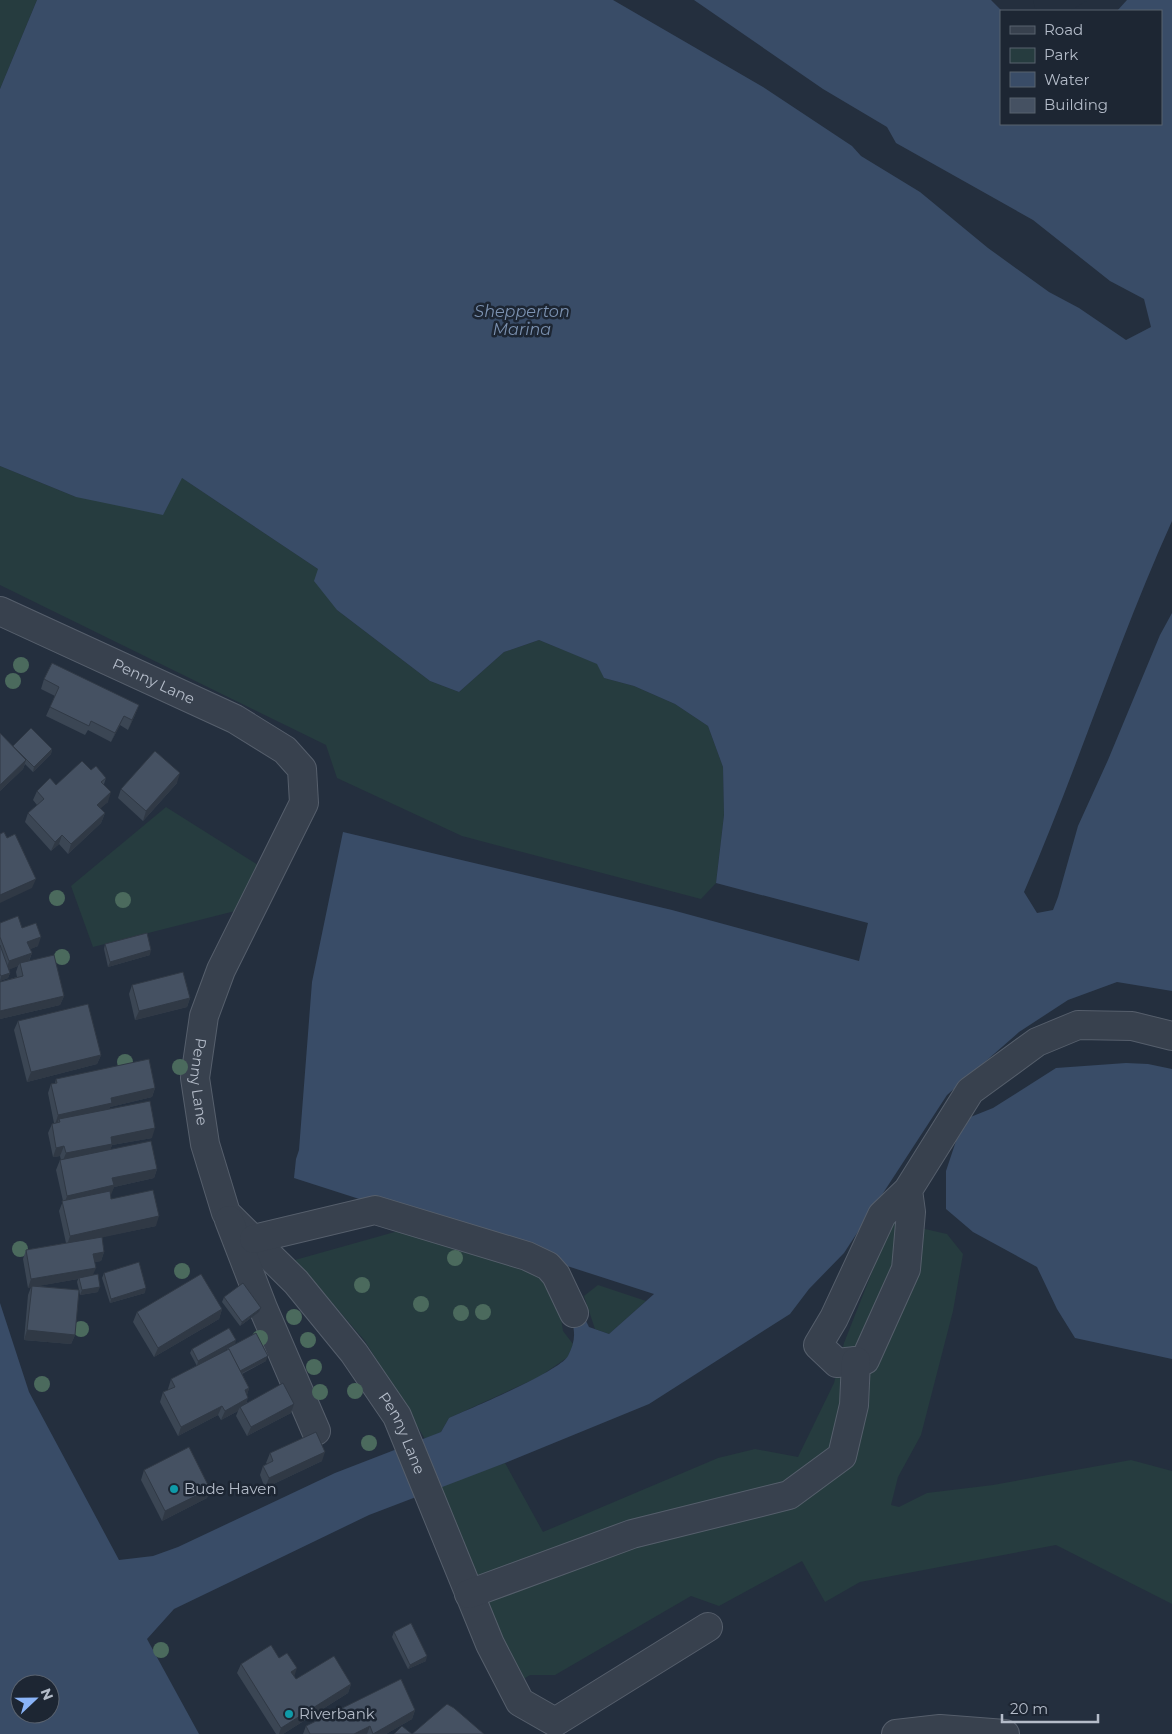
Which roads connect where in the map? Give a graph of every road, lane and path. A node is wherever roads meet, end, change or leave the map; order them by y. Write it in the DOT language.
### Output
graph roads {
  1 [pos="0,611"];
  2 [pos="1172,1036"];
  3 [pos="908,1190"];
  4 [pos="226,1212"];
  5 [pos="254,1239"];
  6 [pos="574,1313"];
  7 [pos="856,1361"];
  8 [pos="316,1431"];
  9 [pos="470,1594"];
  10 [pos="708,1627"];
  11 [pos="896,1734"];
  12 [pos="1005,1734"];
  1 -- 4 [label="street, Penny Lane"];
  2 -- 3 [label="street"];
  3 -- 7 [label="street"];
  3 -- 7 [label="street"];
  4 -- 5 [label="street, Penny Lane"];
  4 -- 8 [label="street"];
  5 -- 6 [label="street"];
  5 -- 9 [label="street, Penny Lane"];
  7 -- 9 [label="street"];
  9 -- 10 [label="street, Penny Lane"];
  11 -- 12 [label="street"];
}
